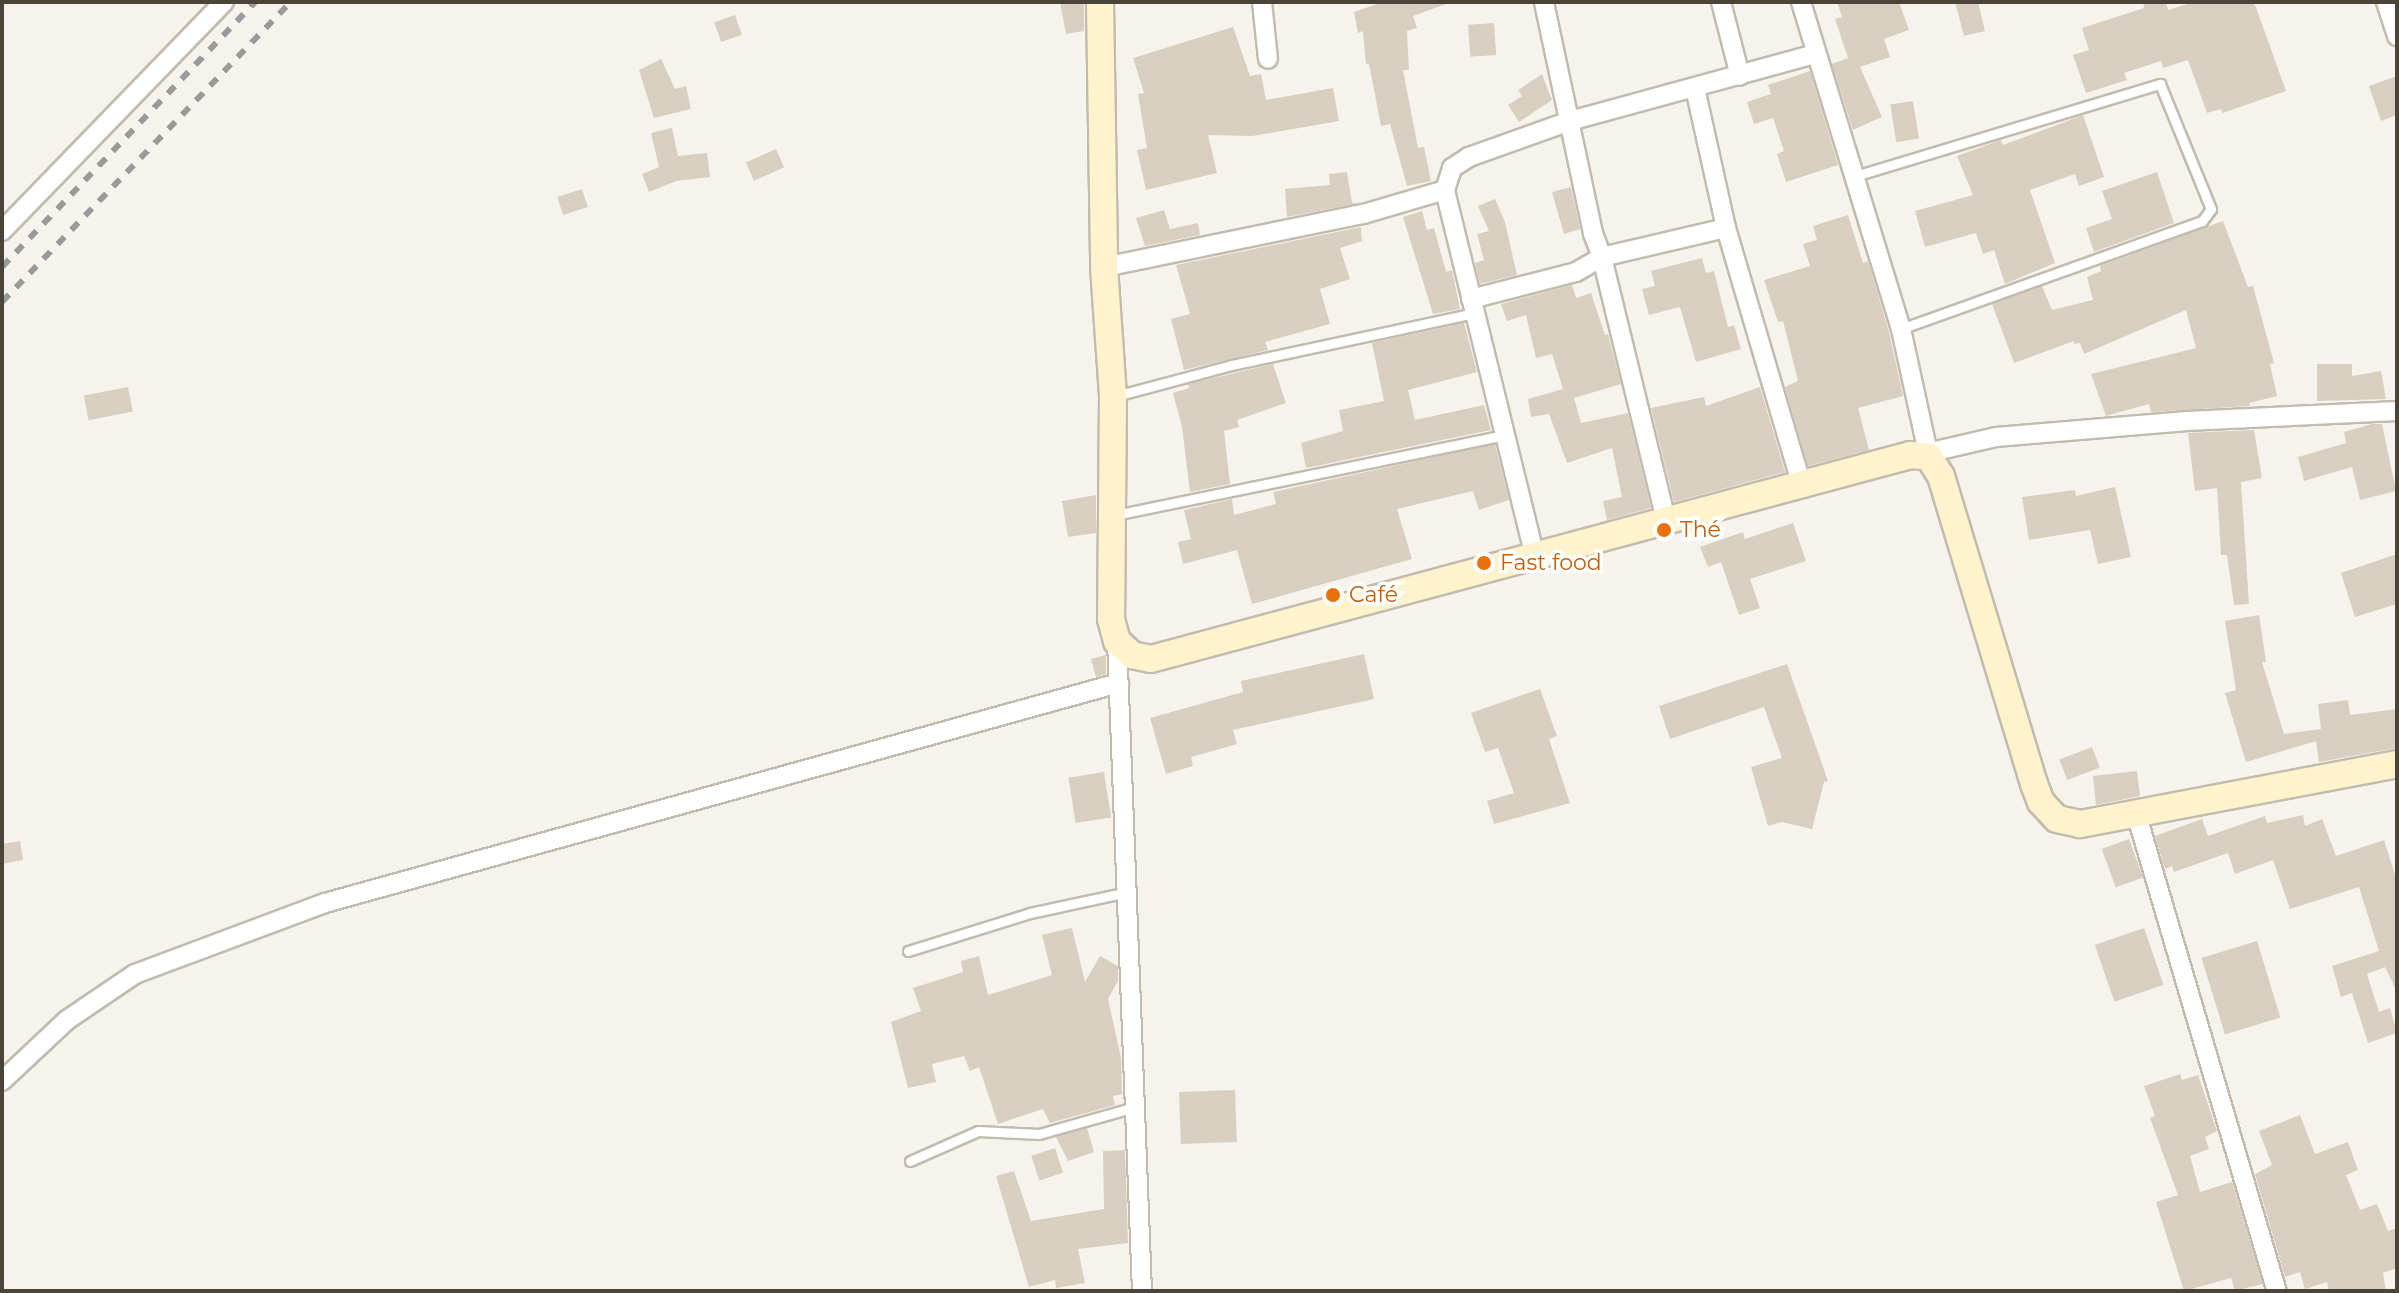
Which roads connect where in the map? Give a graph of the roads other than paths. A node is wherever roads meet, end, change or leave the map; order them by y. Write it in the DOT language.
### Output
graph roads {
  1 [pos="224,2"];
  2 [pos="1100,2"];
  3 [pos="1262,2"];
  4 [pos="1269,2"];
  5 [pos="1544,2"];
  6 [pos="1721,2"];
  7 [pos="1801,2"];
  8 [pos="2386,2"];
  9 [pos="2397,36"];
  10 [pos="1815,54"];
  11 [pos="1268,59"];
  12 [pos="1740,76"];
  13 [pos="1695,88"];
  14 [pos="1570,121"];
  15 [pos="1855,176"];
  16 [pos="1445,190"];
  17 [pos="1726,228"];
  18 [pos="2,231"];
  19 [pos="1602,257"];
  20 [pos="1104,267"];
  21 [pos="1473,306"];
  22 [pos="1901,329"];
  23 [pos="1113,397"];
  24 [pos="2397,411"];
  25 [pos="1504,435"];
  26 [pos="1928,455"];
  27 [pos="1801,483"];
  28 [pos="1112,515"];
  29 [pos="1666,520"];
  30 [pos="1535,557"];
  31 [pos="1117,641"];
  32 [pos="1119,683"];
  33 [pos="2397,764"];
  34 [pos="2136,813"];
  35 [pos="1127,892"];
  36 [pos="908,951"];
  37 [pos="2,1081"];
  38 [pos="1135,1107"];
  39 [pos="910,1161"];
  40 [pos="1142,1291"];
  41 [pos="2277,1291"];
  1 -- 18 [label="street"];
  2 -- 20 [label="street"];
  3 -- 4 [label="street"];
  3 -- 11 [label="street"];
  5 -- 14 [label="street"];
  6 -- 12 [label="street"];
  7 -- 10 [label="street"];
  8 -- 9 [label="street"];
  10 -- 12 [label="street"];
  10 -- 15 [label="street"];
  12 -- 13 [label="street"];
  13 -- 14 [label="street"];
  13 -- 17 [label="street"];
  14 -- 16 [label="street"];
  14 -- 19 [label="street"];
  15 -- 22 [label="street"];
  15 -- 22 [label="lane"];
  16 -- 20 [label="street"];
  16 -- 21 [label="street"];
  17 -- 19 [label="street"];
  17 -- 27 [label="street"];
  19 -- 21 [label="street"];
  19 -- 29 [label="street"];
  20 -- 23 [label="street"];
  21 -- 23 [label="lane"];
  21 -- 25 [label="street"];
  22 -- 26 [label="street"];
  23 -- 28 [label="street"];
  24 -- 26 [label="street"];
  25 -- 28 [label="lane"];
  25 -- 30 [label="street"];
  26 -- 27 [label="street"];
  26 -- 34 [label="street"];
  27 -- 29 [label="street"];
  28 -- 31 [label="street"];
  29 -- 30 [label="street"];
  30 -- 31 [label="street"];
  31 -- 32 [label="street"];
  32 -- 35 [label="street"];
  32 -- 37 [label="street"];
  33 -- 34 [label="street"];
  34 -- 41 [label="street"];
  35 -- 36 [label="lane"];
  35 -- 38 [label="street"];
  38 -- 39 [label="lane"];
  38 -- 40 [label="street"];
}
